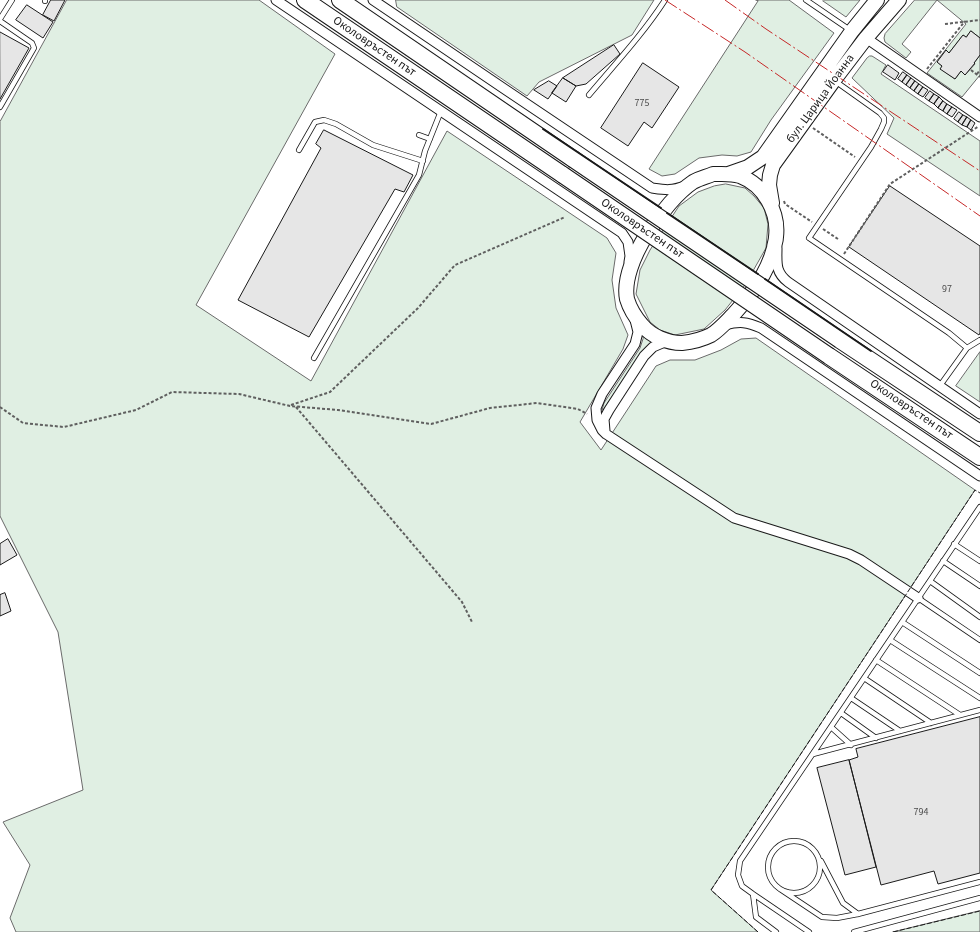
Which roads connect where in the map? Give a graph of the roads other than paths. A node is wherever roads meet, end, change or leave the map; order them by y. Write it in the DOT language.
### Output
graph roads {
  1 [pos="12,0"];
  2 [pos="276,0"];
  3 [pos="305,0"];
  4 [pos="340,0"];
  5 [pos="373,0"];
  6 [pos="665,0"];
  7 [pos="806,0"];
  8 [pos="877,0"];
  9 [pos="899,0"];
  10 [pos="0,20"];
  11 [pos="852,31"];
  12 [pos="866,38"];
  13 [pos="834,80"];
  14 [pos="589,95"];
  15 [pos="0,107"];
  16 [pos="441,111"];
  17 [pos="980,117"];
  18 [pos="419,135"];
  19 [pos="430,139"];
  20 [pos="299,150"];
  21 [pos="422,161"];
  22 [pos="727,174"];
  23 [pos="692,183"];
  24 [pos="772,209"];
  25 [pos="776,237"];
  26 [pos="627,280"];
  27 [pos="633,314"];
  28 [pos="724,325"];
  29 [pos="980,340"];
  30 [pos="667,341"];
  31 [pos="967,348"];
  32 [pos="314,358"];
  33 [pos="939,387"];
  34 [pos="980,414"];
  35 [pos="980,433"];
  36 [pos="606,434"];
  37 [pos="980,457"];
  38 [pos="980,476"];
  39 [pos="980,507"];
  40 [pos="954,544"];
  41 [pos="943,561"];
  42 [pos="980,561"];
  43 [pos="930,581"];
  44 [pos="980,586"];
  45 [pos="918,598"];
  46 [pos="980,617"];
  47 [pos="902,622"];
  48 [pos="890,640"];
  49 [pos="980,640"];
  50 [pos="876,660"];
  51 [pos="980,673"];
  52 [pos="864,678"];
  53 [pos="851,698"];
  54 [pos="980,698"];
  55 [pos="980,710"];
  56 [pos="841,713"];
  57 [pos="960,716"];
  58 [pos="931,723"];
  59 [pos="831,727"];
  60 [pos="900,731"];
  61 [pos="876,738"];
  62 [pos="851,744"];
  63 [pos="812,754"];
  64 [pos="817,853"];
  65 [pos="980,882"];
  66 [pos="780,889"];
  67 [pos="753,894"];
  68 [pos="980,898"];
  69 [pos="858,914"];
  70 [pos="776,932"];
  71 [pos="809,932"];
  72 [pos="854,932"];
  1 -- 10 [label="lane"];
  2 -- 16 [label="street, Околовръстен път"];
  3 -- 37 [label="highway, Околовръстен път, bridge"];
  4 -- 35 [label="highway, Околовръстен път, bridge"];
  5 -- 23 [label="street"];
  6 -- 14 [label="lane"];
  7 -- 11 [label="lane"];
  8 -- 11 [label="main road, бул. Царица Йоанна"];
  9 -- 12 [label="main road, бул. Царица Йоанна"];
  10 -- 15 [label="lane"];
  11 -- 22 [label="main road, бул. Царица Йоанна"];
  12 -- 13 [label="main road, бул. Царица Йоанна"];
  12 -- 17 [label="street"];
  13 -- 24 [label="main road, бул. Царица Йоанна"];
  13 -- 31 [label="lane"];
  16 -- 19 [label="lane"];
  16 -- 26 [label="street, Околовръстен път"];
  18 -- 19 [label="lane"];
  19 -- 21 [label="lane"];
  20 -- 21 [label="lane"];
  21 -- 32 [label="lane"];
  22 -- 23 [label="main road"];
  22 -- 24 [label="main road"];
  23 -- 26 [label="main road"];
  24 -- 25 [label="main road"];
  25 -- 28 [label="main road"];
  25 -- 33 [label="street"];
  26 -- 27 [label="main road"];
  27 -- 30 [label="main road"];
  27 -- 36 [label="street"];
  28 -- 30 [label="main road"];
  28 -- 38 [label="street, Околовръстен път"];
  29 -- 31 [label="lane"];
  30 -- 36 [label="street"];
  31 -- 33 [label="lane"];
  33 -- 34 [label="street"];
  36 -- 45 [label="street"];
  39 -- 40 [label="lane"];
  40 -- 41 [label="lane"];
  40 -- 42 [label="lane"];
  41 -- 43 [label="lane"];
  41 -- 44 [label="lane"];
  43 -- 45 [label="lane"];
  43 -- 46 [label="lane"];
  45 -- 47 [label="lane"];
  45 -- 49 [label="lane"];
  47 -- 48 [label="lane"];
  47 -- 51 [label="lane"];
  48 -- 50 [label="lane"];
  48 -- 54 [label="lane"];
  50 -- 52 [label="lane"];
  50 -- 57 [label="lane"];
  52 -- 53 [label="lane"];
  52 -- 58 [label="lane"];
  53 -- 56 [label="lane"];
  53 -- 60 [label="lane"];
  55 -- 57 [label="lane"];
  56 -- 59 [label="lane"];
  56 -- 61 [label="lane"];
  57 -- 58 [label="lane"];
  58 -- 60 [label="lane"];
  59 -- 62 [label="lane"];
  59 -- 63 [label="lane"];
  60 -- 61 [label="lane"];
  61 -- 62 [label="lane"];
  62 -- 63 [label="lane"];
  63 -- 67 [label="lane"];
  64 -- 66 [label="lane"];
  64 -- 66 [label="lane"];
  64 -- 69 [label="lane"];
  65 -- 69 [label="lane"];
  66 -- 69 [label="lane"];
  67 -- 70 [label="lane"];
  67 -- 71 [label="lane"];
  68 -- 72 [label="lane"];
}
